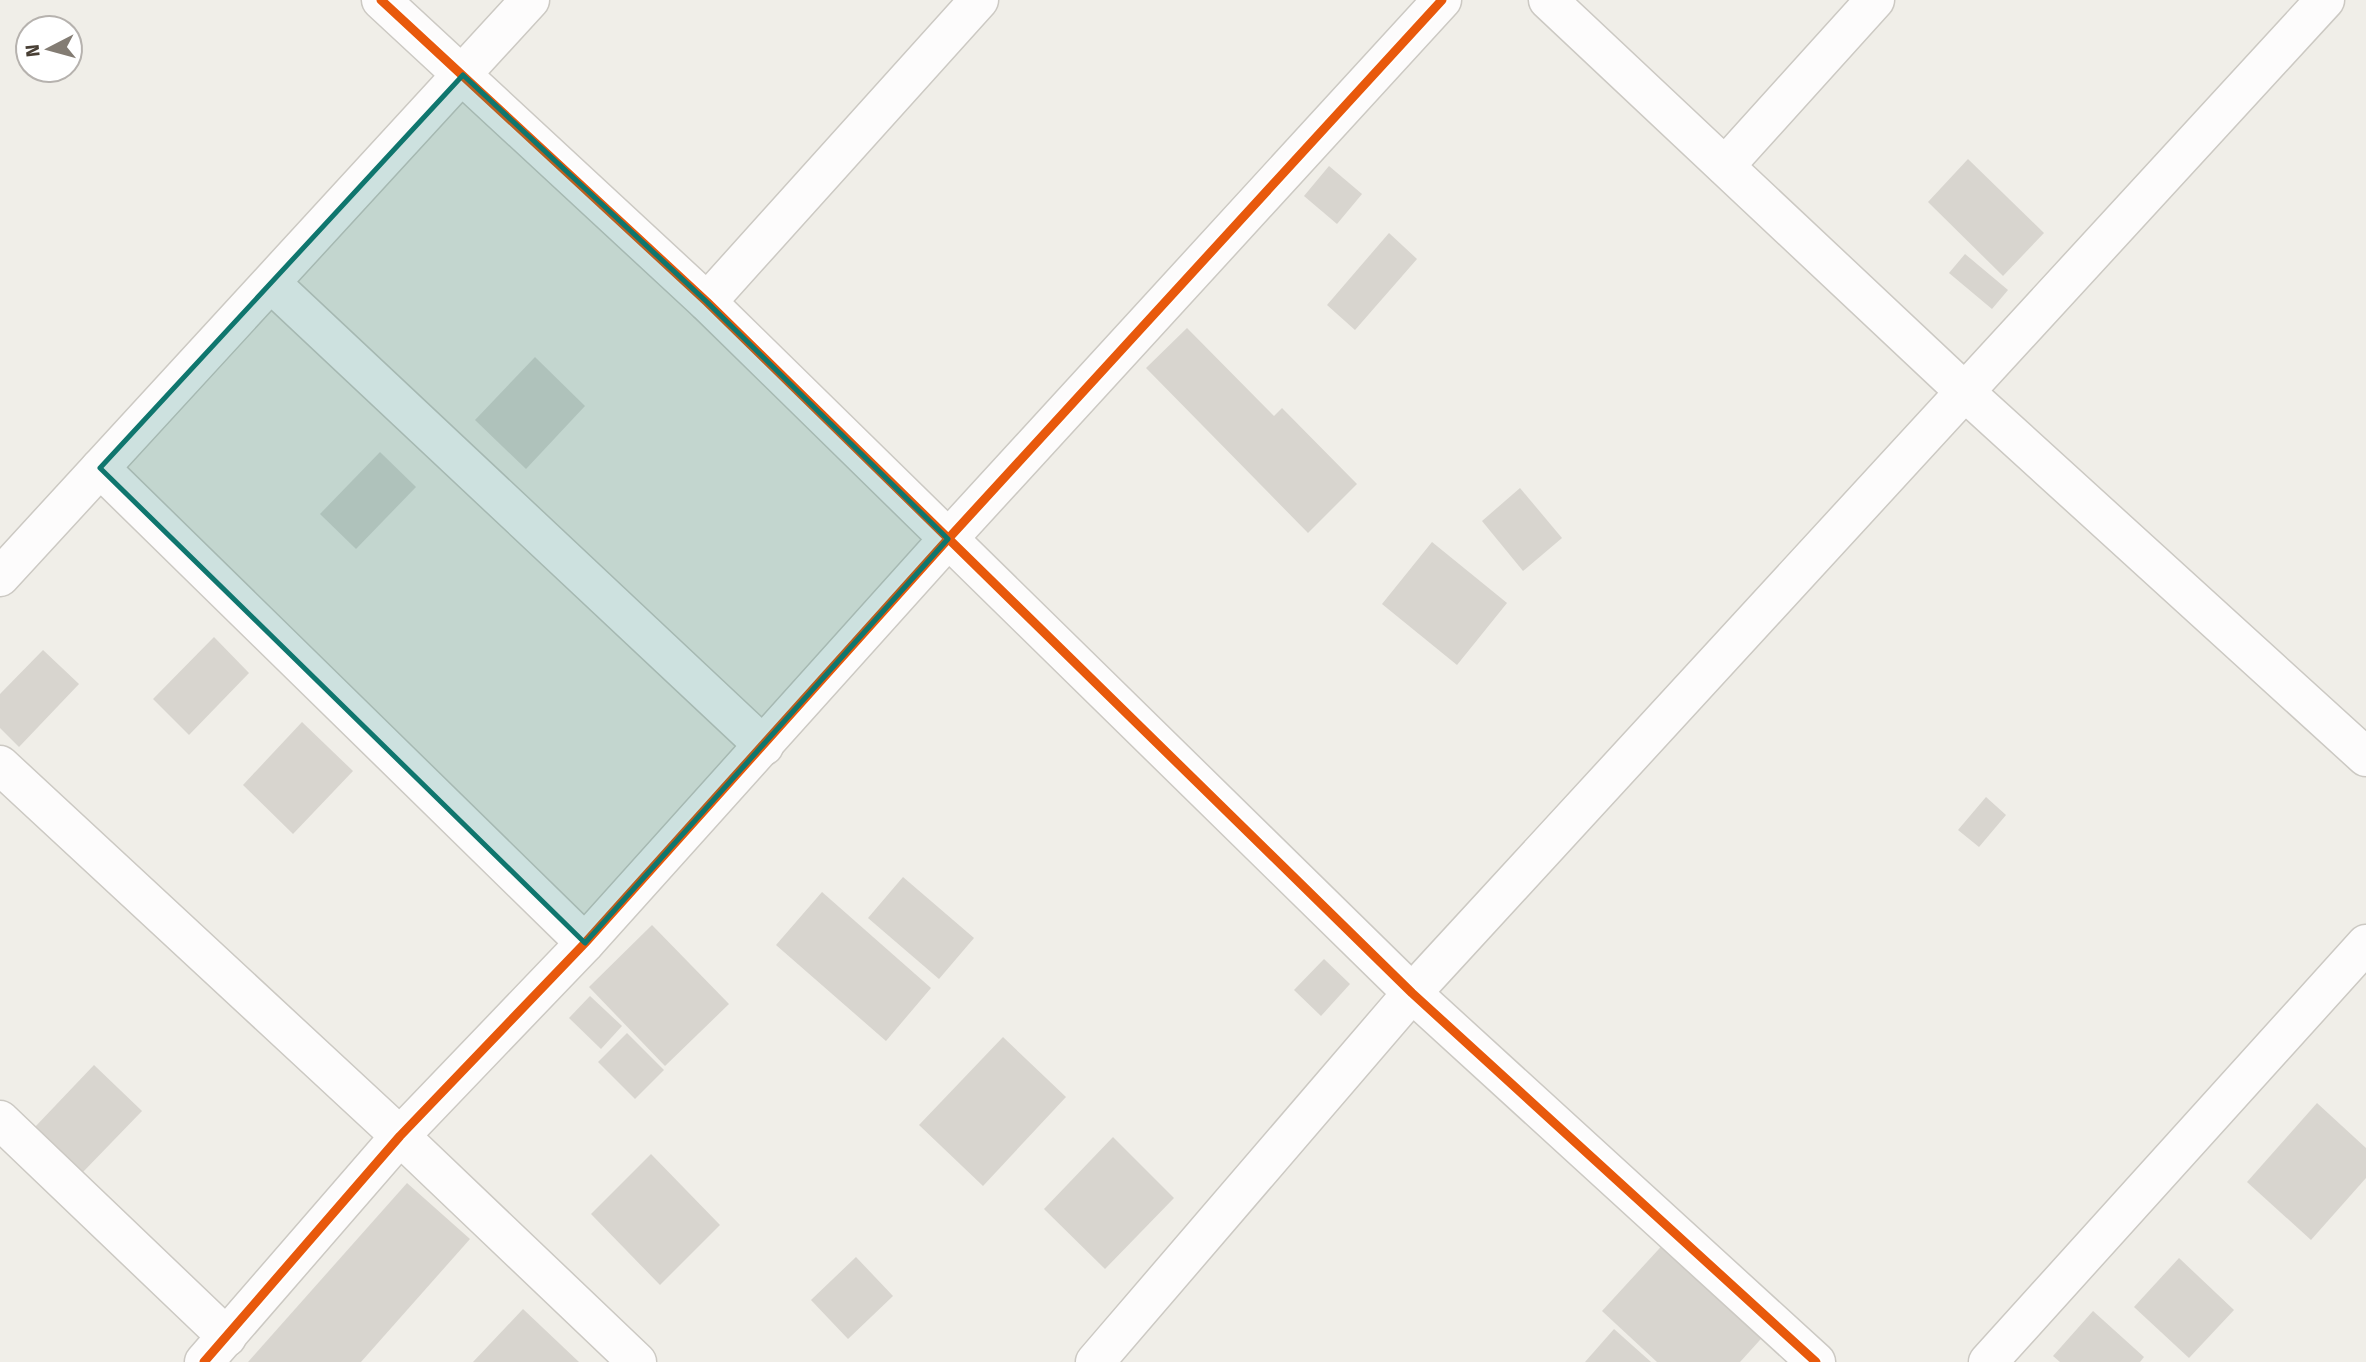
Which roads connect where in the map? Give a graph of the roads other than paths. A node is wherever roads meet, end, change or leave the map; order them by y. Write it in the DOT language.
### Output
graph roads {
  1 [pos="381,0"];
  2 [pos="530,0"];
  3 [pos="979,0"];
  4 [pos="1442,0"];
  5 [pos="1548,0"];
  6 [pos="1875,0"];
  7 [pos="2325,0"];
  8 [pos="463,75"];
  9 [pos="1725,166"];
  10 [pos="272,284"];
  11 [pos="707,302"];
  12 [pos="1965,392"];
  13 [pos="100,468"];
  14 [pos="948,539"];
  15 [pos="0,577"];
  16 [pos="764,746"];
  17 [pos="2366,757"];
  18 [pos="0,765"];
  19 [pos="585,943"];
  20 [pos="2366,944"];
  21 [pos="1412,993"];
  22 [pos="0,1120"];
  23 [pos="400,1136"];
  24 [pos="216,1350"];
  25 [pos="637,1362"];
  26 [pos="1095,1362"];
  27 [pos="1816,1362"];
  28 [pos="1988,1362"];
  1 -- 8 [label="street"];
  2 -- 8 [label="street"];
  3 -- 11 [label="street"];
  4 -- 14 [label="street"];
  5 -- 9 [label="street"];
  6 -- 9 [label="street"];
  7 -- 12 [label="street"];
  8 -- 10 [label="street"];
  8 -- 11 [label="street"];
  9 -- 12 [label="street"];
  10 -- 13 [label="street"];
  10 -- 16 [label="street"];
  11 -- 14 [label="street"];
  12 -- 17 [label="street"];
  12 -- 21 [label="street"];
  13 -- 15 [label="street"];
  13 -- 19 [label="street"];
  14 -- 16 [label="street"];
  14 -- 21 [label="street"];
  16 -- 19 [label="street"];
  18 -- 23 [label="street"];
  19 -- 23 [label="street"];
  20 -- 28 [label="street"];
  21 -- 26 [label="street"];
  21 -- 27 [label="street"];
  22 -- 24 [label="street"];
  23 -- 24 [label="street"];
  23 -- 25 [label="street"];
}
